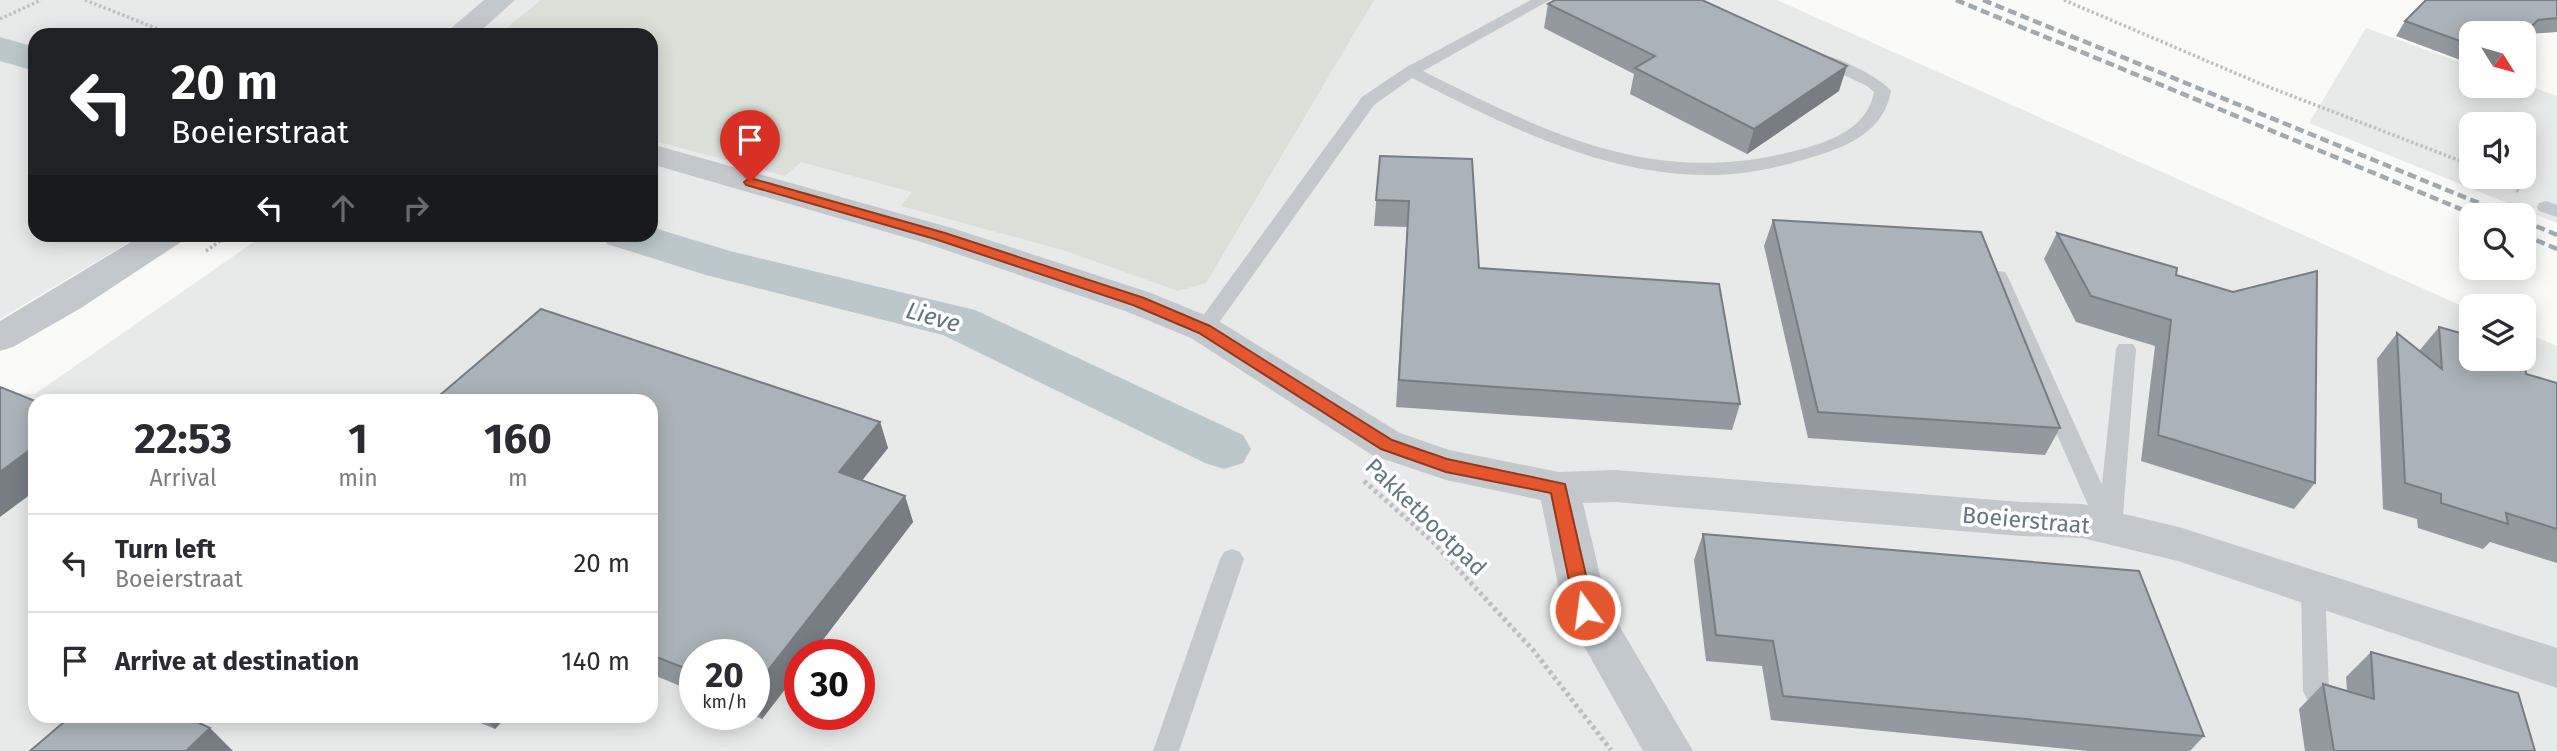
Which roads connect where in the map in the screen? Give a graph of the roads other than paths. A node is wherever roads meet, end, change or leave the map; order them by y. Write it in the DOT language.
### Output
graph roads {
  1 [pos="501,0"];
  2 [pos="1542,0"];
  3 [pos="467,28"];
  4 [pos="1801,49"];
  5 [pos="1411,71"];
  6 [pos="658,156"];
  7 [pos="156,242"];
  8 [pos="1988,255"];
  9 [pos="1204,329"];
  10 [pos="0,338"];
  11 [pos="2126,349"];
  12 [pos="1559,488"];
  13 [pos="2110,528"];
  14 [pos="1232,559"];
  15 [pos="2313,587"];
  16 [pos="2557,668"];
  17 [pos="2316,691"];
  18 [pos="1166,751"];
  19 [pos="1669,751"];
  1 -- 3 [label="street"];
  2 -- 5 [label="lane"];
  4 -- 5 [label="lane"];
  5 -- 9 [label="lane"];
  6 -- 9 [label="street, Boeierstraat"];
  7 -- 10 [label="street"];
  8 -- 13 [label="lane"];
  9 -- 12 [label="street, Boeierstraat"];
  11 -- 13 [label="lane"];
  12 -- 13 [label="street, Boeierstraat"];
  12 -- 19 [label="street"];
  13 -- 15 [label="street, Boeierstraat"];
  14 -- 18 [label="lane"];
  15 -- 16 [label="street, Boeierstraat"];
  15 -- 17 [label="lane"];
}
